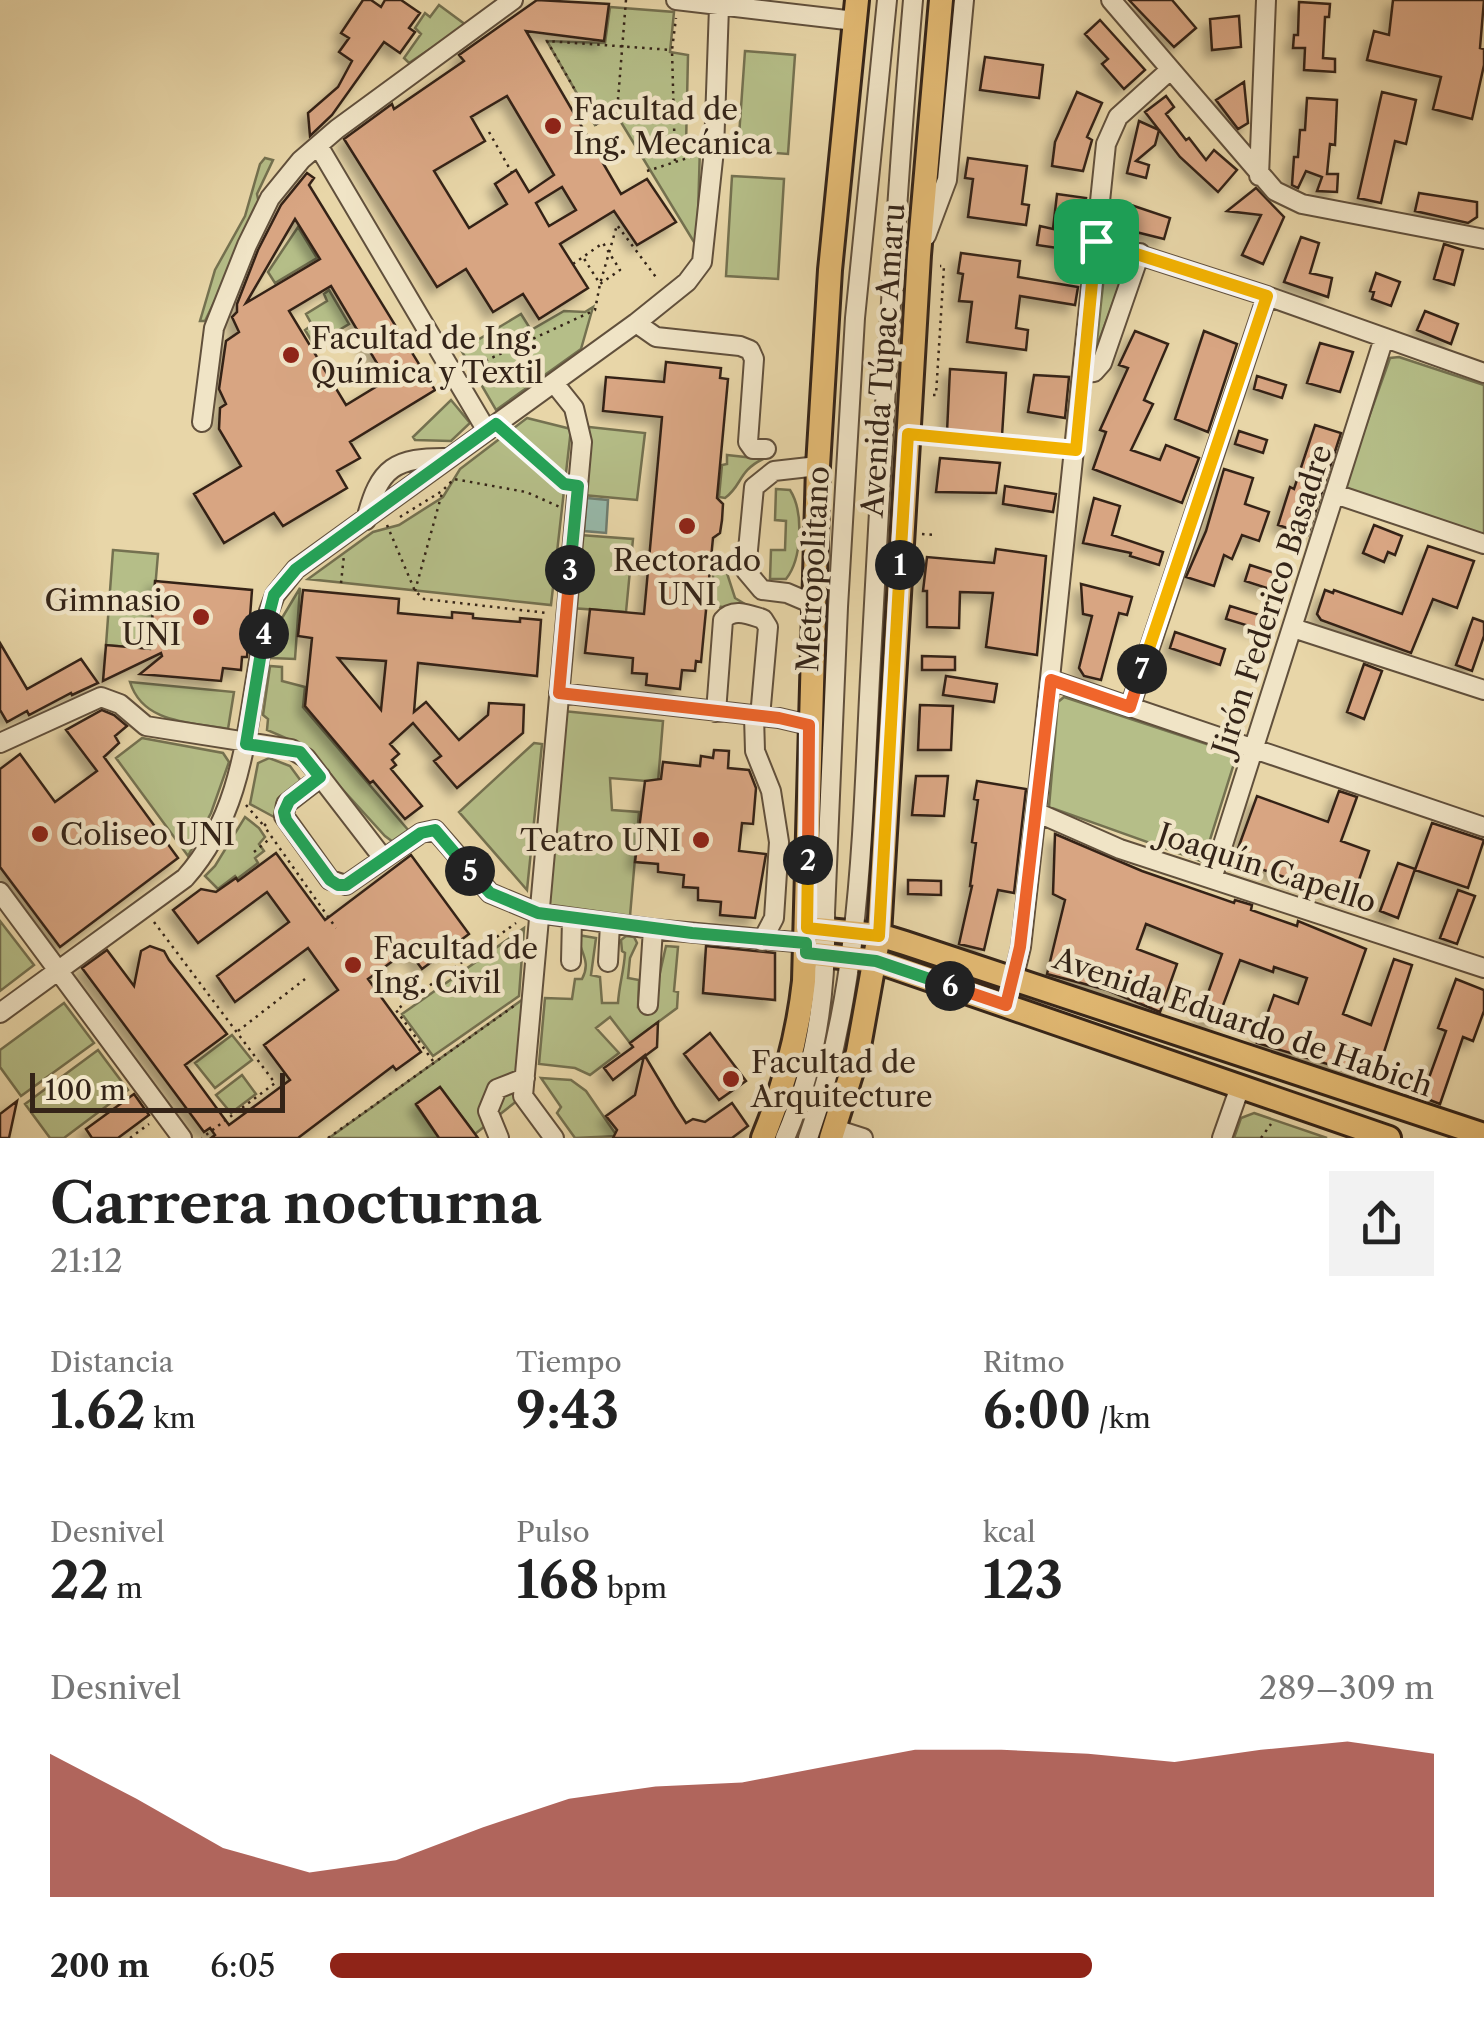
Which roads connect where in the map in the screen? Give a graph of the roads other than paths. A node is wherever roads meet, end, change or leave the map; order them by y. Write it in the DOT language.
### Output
graph roads {
  1 [pos="513,0"];
  2 [pos="677,0"];
  3 [pos="887,0"];
  4 [pos="913,0"];
  5 [pos="941,0"];
  6 [pos="964,0"];
  7 [pos="1111,0"];
  8 [pos="1266,0"];
  9 [pos="774,6"];
  10 [pos="720,7"];
  11 [pos="856,11"];
  12 [pos="1170,70"];
  13 [pos="319,147"];
  14 [pos="1259,176"];
  15 [pos="1484,240"];
  16 [pos="1096,241"];
  17 [pos="1140,253"];
  18 [pos="918,259"];
  19 [pos="1267,296"];
  20 [pos="636,323"];
  21 [pos="1384,338"];
  22 [pos="1084,373"];
  23 [pos="1484,374"];
  24 [pos="554,382"];
  25 [pos="202,422"];
  26 [pos="491,427"];
  27 [pos="766,449"];
  28 [pos="818,466"];
  29 [pos="1335,494"];
  30 [pos="1484,544"];
  31 [pos="813,604"];
  32 [pos="1293,628"];
  33 [pos="1051,680"];
  34 [pos="1484,690"];
  35 [pos="559,693"];
  36 [pos="1130,707"];
  37 [pos="716,712"];
  38 [pos="757,716"];
  39 [pos="809,725"];
  40 [pos="0,743"];
  41 [pos="246,744"];
  42 [pos="1253,750"];
  43 [pos="320,777"];
  44 [pos="1036,812"];
  45 [pos="1484,827"];
  46 [pos="383,858"];
  47 [pos="1212,878"];
  48 [pos="0,892"];
  49 [pos="531,911"];
  50 [pos="572,919"];
  51 [pos="610,924"];
  52 [pos="653,928"];
  53 [pos="853,932"];
  54 [pos="879,936"];
  55 [pos="762,941"];
  56 [pos="814,941"];
  57 [pos="850,957"];
  58 [pos="571,961"];
  59 [pos="876,961"];
  60 [pos="608,962"];
  61 [pos="1484,968"];
  62 [pos="57,971"];
  63 [pos="1014,977"];
  64 [pos="648,1004"];
  65 [pos="1006,1005"];
  66 [pos="0,1013"];
  67 [pos="525,1078"];
  68 [pos="1240,1087"];
  69 [pos="833,1133"];
  70 [pos="1484,1135"];
  71 [pos="182,1138"];
  72 [pos="499,1138"];
  73 [pos="554,1138"];
  74 [pos="763,1138"];
  75 [pos="785,1138"];
  76 [pos="808,1138"];
  77 [pos="863,1138"];
  78 [pos="1222,1138"];
  79 [pos="1389,1138"];
  1 -- 13 [label="street"];
  2 -- 10 [label="street"];
  3 -- 56 [label="street, Metropolitano"];
  4 -- 53 [label="street, Metropolitano"];
  5 -- 18 [label="main road, Avenida Túpac Amaru"];
  6 -- 18 [label="street"];
  7 -- 12 [label="street"];
  8 -- 14 [label="street"];
  9 -- 10 [label="street"];
  9 -- 11 [label="street"];
  10 -- 20 [label="street"];
  11 -- 28 [label="main road, Avenida Túpac Amaru"];
  12 -- 14 [label="street"];
  12 -- 16 [label="street"];
  13 -- 25 [label="street"];
  13 -- 26 [label="street"];
  14 -- 15 [label="street"];
  16 -- 17 [label="street"];
  16 -- 22 [label="street"];
  17 -- 19 [label="street"];
  17 -- 22 [label="street"];
  18 -- 54 [label="main road, Avenida Túpac Amaru"];
  19 -- 21 [label="street"];
  19 -- 36 [label="street"];
  20 -- 24 [label="street"];
  20 -- 27 [label="street"];
  21 -- 23 [label="street"];
  21 -- 29 [label="street, Jirón Federico Basadre"];
  22 -- 33 [label="street"];
  24 -- 26 [label="street"];
  24 -- 35 [label="street"];
  26 -- 41 [label="street"];
  28 -- 31 [label="main road, Avenida Túpac Amaru"];
  28 -- 31 [label="street"];
  29 -- 30 [label="street"];
  29 -- 32 [label="street, Jirón Federico Basadre"];
  31 -- 39 [label="main road, Avenida Túpac Amaru"];
  32 -- 34 [label="street"];
  32 -- 42 [label="street, Jirón Federico Basadre"];
  33 -- 36 [label="street"];
  33 -- 44 [label="street"];
  35 -- 37 [label="street"];
  35 -- 49 [label="street"];
  36 -- 42 [label="street"];
  37 -- 38 [label="street"];
  37 -- 38 [label="street"];
  38 -- 39 [label="street"];
  38 -- 55 [label="street"];
  39 -- 56 [label="main road, Avenida Túpac Amaru"];
  40 -- 41 [label="street"];
  41 -- 43 [label="street"];
  41 -- 62 [label="street"];
  42 -- 45 [label="street"];
  42 -- 47 [label="street, Jirón Federico Basadre"];
  43 -- 46 [label="street"];
  43 -- 46 [label="street"];
  44 -- 47 [label="street, Joaquín Capello"];
  44 -- 63 [label="street"];
  46 -- 49 [label="street"];
  47 -- 61 [label="street, Joaquín Capello"];
  48 -- 62 [label="street"];
  49 -- 50 [label="street"];
  49 -- 67 [label="street"];
  50 -- 51 [label="street"];
  50 -- 58 [label="street"];
  51 -- 52 [label="street"];
  51 -- 60 [label="street"];
  52 -- 55 [label="street"];
  52 -- 64 [label="street"];
  53 -- 54 [label="main road, Avenida Eduardo de Habich"];
  53 -- 56 [label="main road, Avenida Eduardo de Habich"];
  53 -- 57 [label="street, Metropolitano"];
  54 -- 59 [label="main road, Avenida Túpac Amaru"];
  54 -- 63 [label="main road, Avenida Eduardo de Habich"];
  55 -- 56 [label="street"];
  56 -- 57 [label="main road, Avenida Eduardo de Habich"];
  56 -- 74 [label="main road, Avenida Túpac Amaru"];
  56 -- 75 [label="street, Metropolitano"];
  57 -- 59 [label="main road, Avenida Eduardo de Habich"];
  57 -- 76 [label="street, Metropolitano"];
  59 -- 65 [label="main road, Avenida Eduardo de Habich"];
  59 -- 69 [label="main road, Avenida Túpac Amaru"];
  62 -- 66 [label="street"];
  62 -- 71 [label="street"];
  63 -- 65 [label="street"];
  63 -- 70 [label="main road, Avenida Eduardo de Habich"];
  65 -- 68 [label="main road, Avenida Eduardo de Habich"];
  67 -- 72 [label="street"];
  67 -- 73 [label="street"];
  68 -- 78 [label="street"];
  68 -- 79 [label="main road, Avenida Eduardo de Habich"];
  69 -- 77 [label="street"];
}
